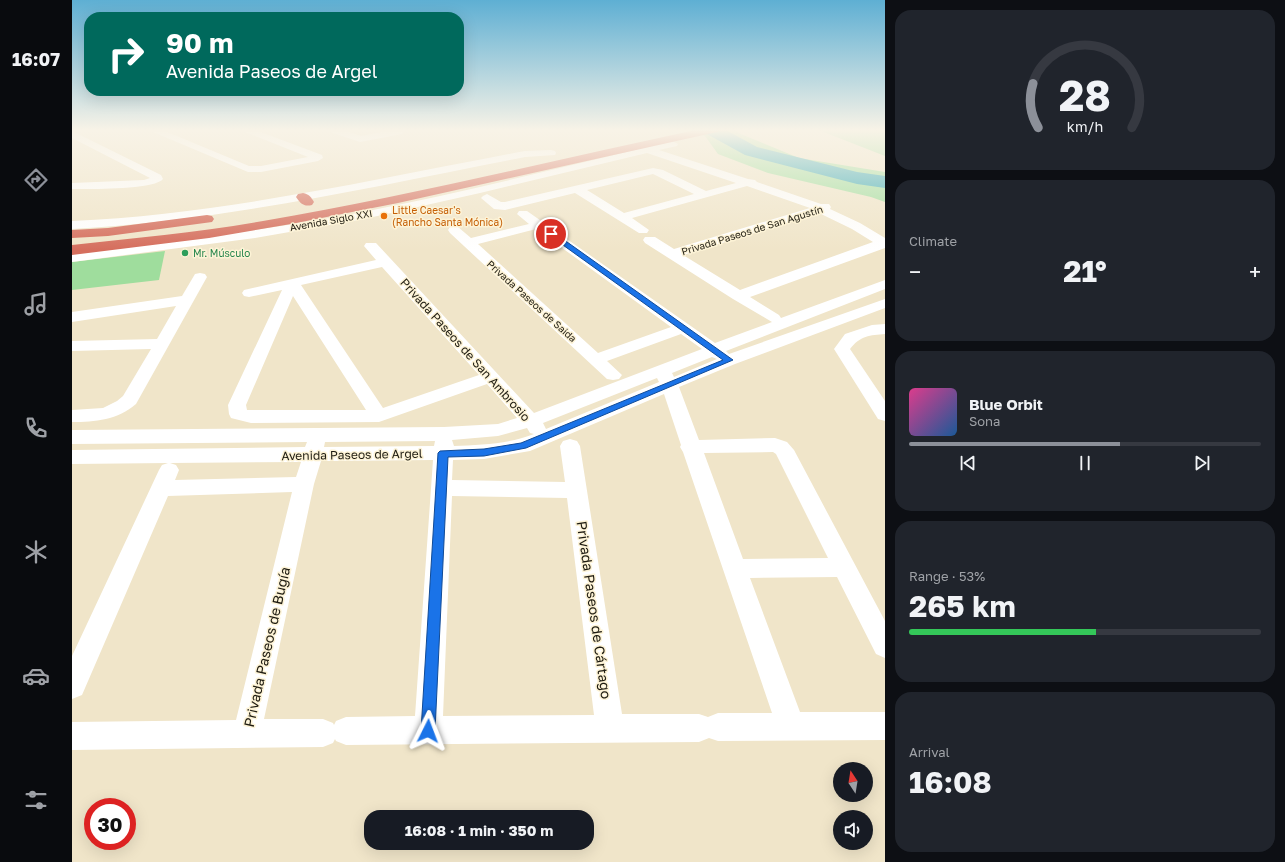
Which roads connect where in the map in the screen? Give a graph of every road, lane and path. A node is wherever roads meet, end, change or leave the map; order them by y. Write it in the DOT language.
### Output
graph roads {
  1 [pos="142,169"];
  2 [pos="464,169"];
  3 [pos="543,169"];
  4 [pos="567,169"];
  5 [pos="706,169"];
  6 [pos="736,169"];
  7 [pos="762,179"];
  8 [pos="750,183"];
  9 [pos="72,186"];
  10 [pos="578,189"];
  11 [pos="460,190"];
  12 [pos="705,195"];
  13 [pos="487,198"];
  14 [pos="826,207"];
  15 [pos="524,214"];
  16 [pos="208,215"];
  17 [pos="622,217"];
  18 [pos="72,225"];
  19 [pos="539,225"];
  20 [pos="454,230"];
  21 [pos="72,234"];
  22 [pos="885,240"];
  23 [pos="468,243"];
  24 [pos="371,246"];
  25 [pos="72,250"];
  26 [pos="672,254"];
  27 [pos="72,258"];
  28 [pos="386,262"];
  29 [pos="200,277"];
  30 [pos="292,283"];
  31 [pos="885,284"];
  32 [pos="249,293"];
  33 [pos="738,296"];
  34 [pos="187,300"];
  35 [pos="885,303"];
  36 [pos="72,317"];
  37 [pos="779,320"];
  38 [pos="683,328"];
  39 [pos="885,329"];
  40 [pos="162,344"];
  41 [pos="72,346"];
  42 [pos="722,355"];
  43 [pos="596,359"];
  44 [pos="613,375"];
  45 [pos="665,377"];
  46 [pos="491,378"];
  47 [pos="876,389"];
  48 [pos="885,415"];
  49 [pos="379,416"];
  50 [pos="74,418"];
  51 [pos="530,421"];
  52 [pos="318,436"];
  53 [pos="72,437"];
  54 [pos="546,437"];
  55 [pos="444,444"];
  56 [pos="570,446"];
  57 [pos="690,447"];
  58 [pos="312,455"];
  59 [pos="72,457"];
  60 [pos="304,484"];
  61 [pos="441,488"];
  62 [pos="577,490"];
  63 [pos="844,567"];
  64 [pos="734,569"];
  65 [pos="885,646"];
  66 [pos="72,686"];
  67 [pos="791,726"];
  68 [pos="885,726"];
  69 [pos="610,729"];
  70 [pos="428,731"];
  71 [pos="247,734"];
  72 [pos="72,736"];
  1 -- 9 [label="street"];
  2 -- 16 [label="highway, Avenida Siglo XXI"];
  3 -- 11 [label="highway, Avenida Siglo XXI"];
  4 -- 11 [label="street, Avenida Siglo XXI"];
  5 -- 8 [label="street"];
  6 -- 7 [label="street"];
  7 -- 8 [label="street"];
  7 -- 14 [label="street"];
  8 -- 12 [label="street"];
  8 -- 14 [label="street"];
  10 -- 12 [label="street"];
  10 -- 13 [label="street"];
  10 -- 17 [label="street, Privada Paseos de San Agustín"];
  11 -- 25 [label="highway, Avenida Siglo XXI"];
  11 -- 27 [label="street, Avenida Siglo XXI"];
  12 -- 17 [label="street"];
  14 -- 22 [label="street"];
  14 -- 26 [label="street, Privada Paseos de San Agustín"];
  15 -- 19 [label="street"];
  16 -- 18 [label="street, Avenida Siglo XXI"];
  16 -- 21 [label="highway, Avenida Siglo XXI"];
  17 -- 26 [label="street, Privada Paseos de San Agustín"];
  19 -- 23 [label="street"];
  19 -- 38 [label="street"];
  20 -- 23 [label="street, Privada Paseos de Saida"];
  22 -- 33 [label="street"];
  23 -- 43 [label="street, Privada Paseos de Saida"];
  24 -- 28 [label="street, Privada Paseos de San Ambrosio"];
  26 -- 33 [label="street, Privada Paseos de San Agustín"];
  28 -- 30 [label="street"];
  28 -- 46 [label="street, Privada Paseos de San Ambrosio"];
  29 -- 34 [label="street"];
  30 -- 32 [label="street"];
  30 -- 49 [label="street"];
  30 -- 49 [label="street"];
  31 -- 37 [label="street, Avenida Paseos de Argel"];
  33 -- 37 [label="street, Privada Paseos de San Agustín"];
  34 -- 36 [label="street"];
  34 -- 40 [label="street"];
  35 -- 42 [label="street, Avenida Paseos de Argel"];
  37 -- 42 [label="street, Avenida Paseos de Argel"];
  38 -- 42 [label="street"];
  38 -- 43 [label="street"];
  39 -- 47 [label="street"];
  40 -- 41 [label="street"];
  40 -- 50 [label="street"];
  42 -- 45 [label="street, Avenida Paseos de Argel"];
  43 -- 44 [label="street, Privada Paseos de Saida"];
  45 -- 51 [label="street, Avenida Paseos de Argel"];
  45 -- 54 [label="street, Avenida Paseos de Argel"];
  45 -- 57 [label="street"];
  46 -- 49 [label="street"];
  46 -- 51 [label="street, Privada Paseos de San Ambrosio"];
  47 -- 48 [label="street"];
  51 -- 54 [label="street, Privada Paseos de San Ambrosio"];
  51 -- 55 [label="street, Avenida Paseos de Argel"];
  52 -- 53 [label="street, Avenida Paseos de Argel"];
  52 -- 55 [label="street, Avenida Paseos de Argel"];
  52 -- 58 [label="street, Privada Paseos de Bugía"];
  54 -- 55 [label="street, Avenida Paseos de Argel"];
  55 -- 58 [label="street, Avenida Paseos de Argel"];
  55 -- 61 [label="street"];
  56 -- 62 [label="street, Privada Paseos de Cártago"];
  57 -- 63 [label="street"];
  57 -- 64 [label="street"];
  58 -- 59 [label="street, Avenida Paseos de Argel"];
  58 -- 60 [label="street, Privada Paseos de Bugía"];
  60 -- 66 [label="street"];
  60 -- 71 [label="street, Privada Paseos de Bugía"];
  61 -- 62 [label="street"];
  61 -- 70 [label="street"];
  62 -- 69 [label="street, Privada Paseos de Cártago"];
  63 -- 64 [label="street"];
  63 -- 65 [label="street"];
  64 -- 67 [label="street"];
  67 -- 68 [label="street"];
  67 -- 69 [label="street"];
  69 -- 70 [label="street"];
  70 -- 71 [label="street"];
  71 -- 72 [label="street, Privada Paseos de Bugía"];
}
